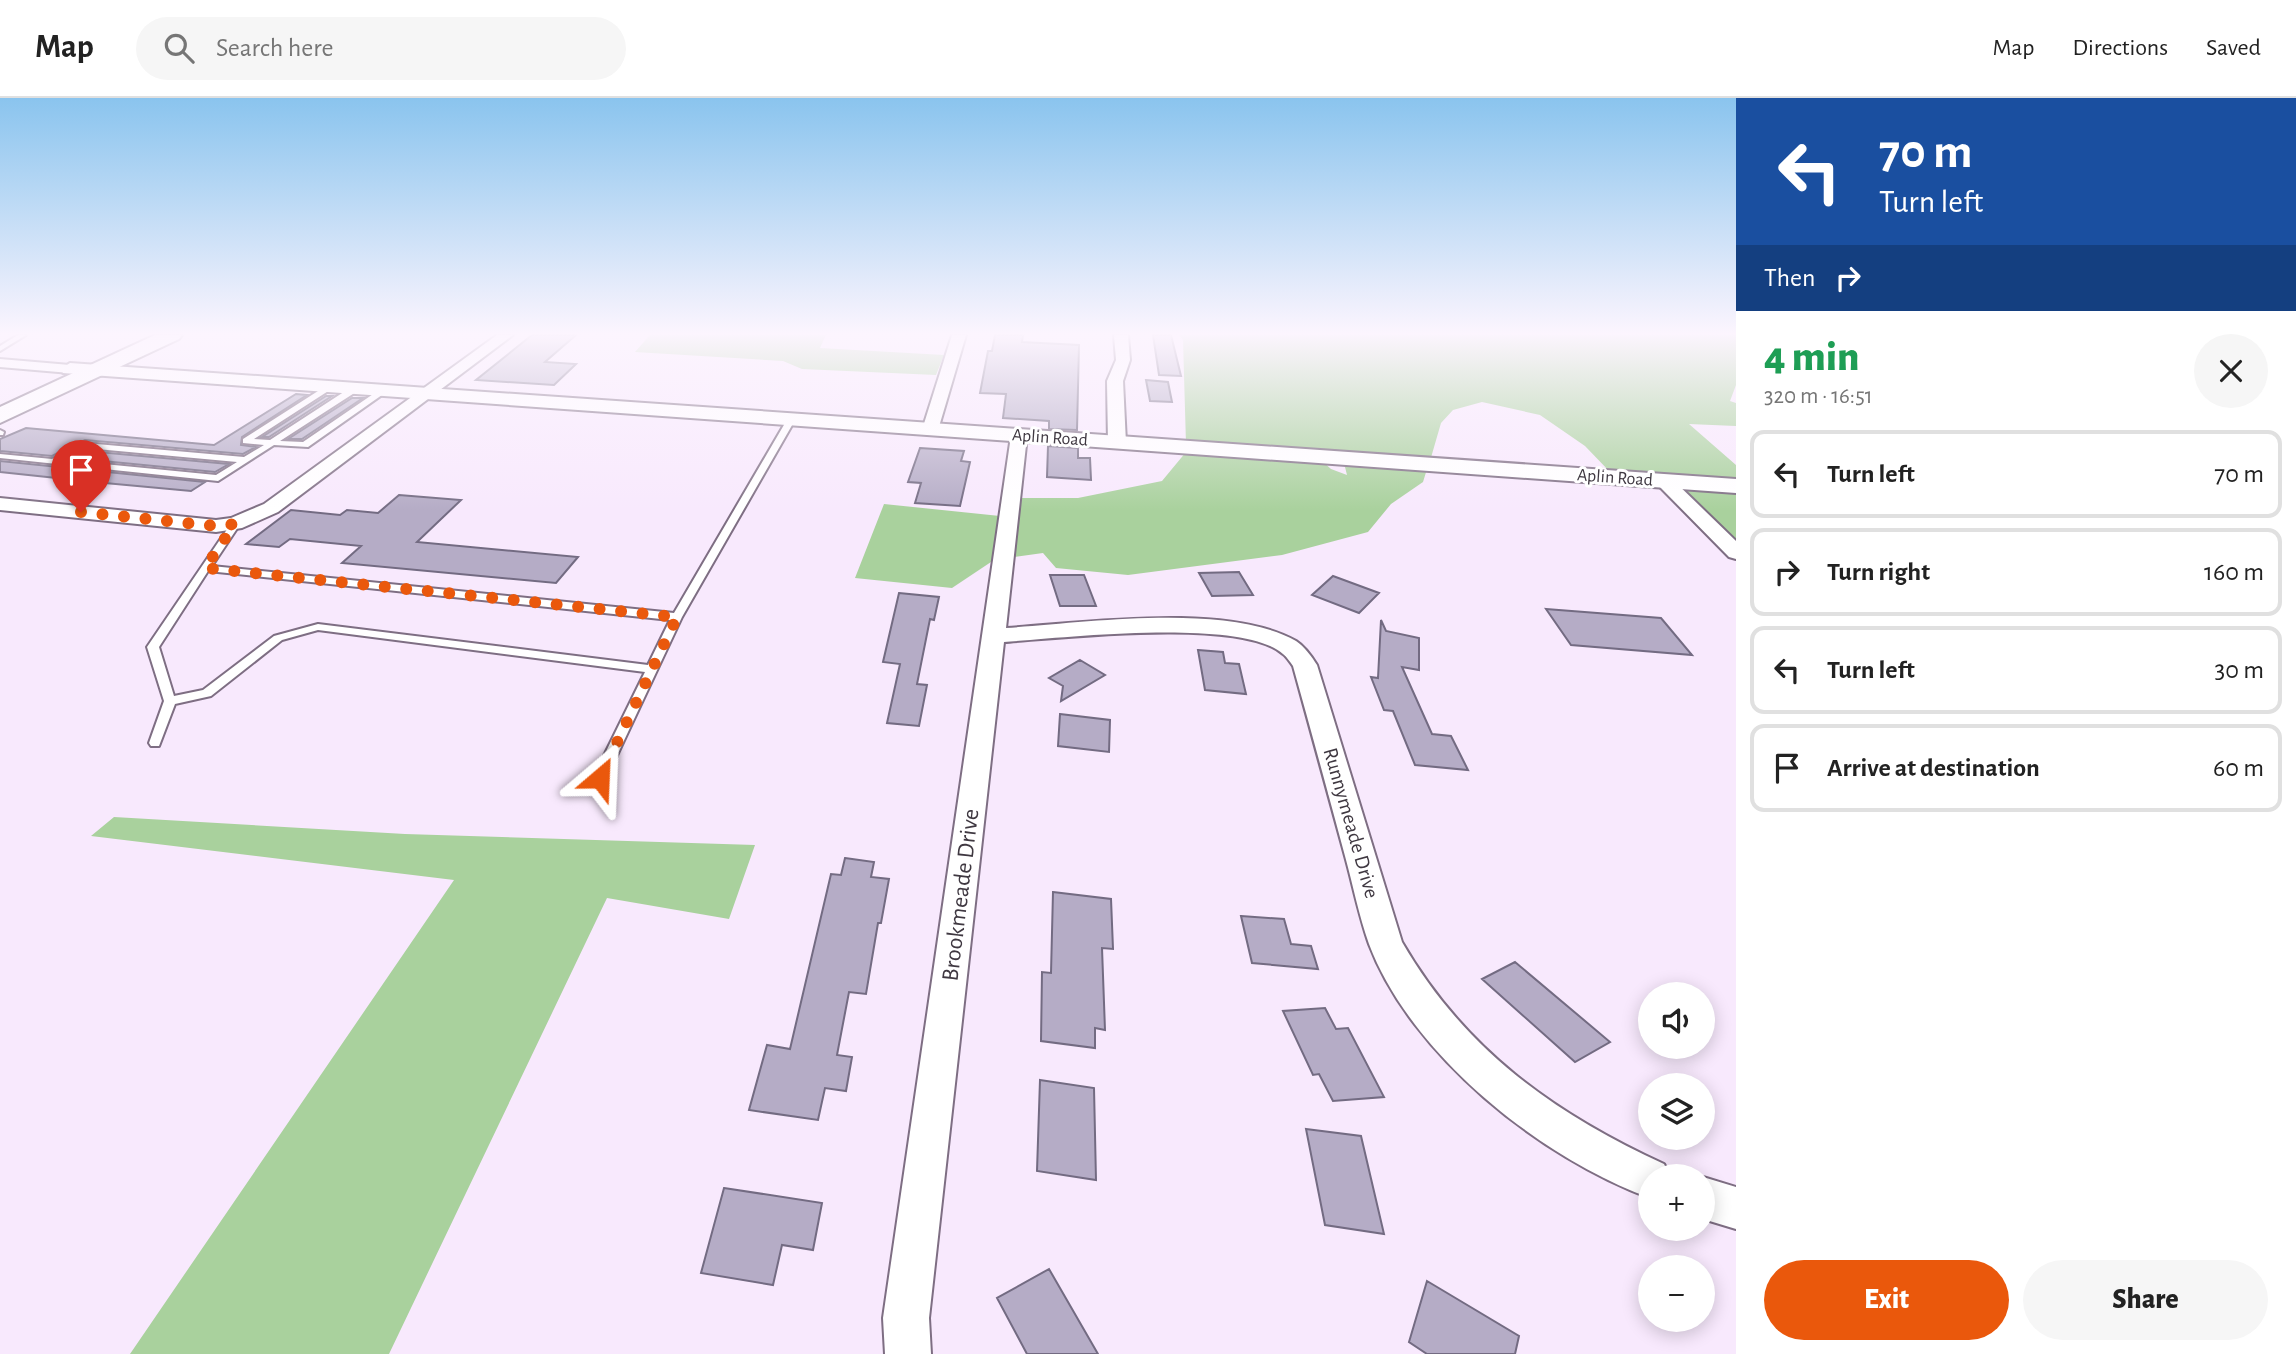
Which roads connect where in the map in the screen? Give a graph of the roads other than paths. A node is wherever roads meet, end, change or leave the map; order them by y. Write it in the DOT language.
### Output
graph roads {
  1 [pos="48,394"];
  2 [pos="320,394"];
  3 [pos="347,394"];
  4 [pos="381,394"];
  5 [pos="426,394"];
  6 [pos="435,394"];
  7 [pos="941,394"];
  8 [pos="1115,394"];
  9 [pos="0,416"];
  10 [pos="791,420"];
  11 [pos="930,430"];
  12 [pos="1019,436"];
  13 [pos="272,443"];
  14 [pos="1117,443"];
  15 [pos="0,456"];
  16 [pos="245,460"];
  17 [pos="54,461"];
  18 [pos="1664,481"];
  19 [pos="1736,486"];
  20 [pos="0,504"];
  21 [pos="225,525"];
  22 [pos="1736,553"];
  23 [pos="205,568"];
  24 [pos="677,617"];
  25 [pos="995,636"];
  26 [pos="652,669"];
  27 [pos="170,701"];
  28 [pos="155,743"];
  29 [pos="600,778"];
  30 [pos="1638,1172"];
  31 [pos="1715,1198"];
  32 [pos="1736,1200"];
  33 [pos="1715,1201"];
  34 [pos="1736,1208"];
  35 [pos="908,1354"];
  1 -- 9 [label="main road"];
  2 -- 13 [label="lane"];
  3 -- 13 [label="lane"];
  4 -- 13 [label="lane"];
  5 -- 21 [label="street"];
  6 -- 10 [label="street, Aplin Road"];
  7 -- 11 [label="street"];
  8 -- 14 [label="street"];
  10 -- 11 [label="street, Aplin Road"];
  10 -- 24 [label="lane"];
  11 -- 12 [label="street, Aplin Road"];
  12 -- 14 [label="street, Aplin Road"];
  12 -- 25 [label="street, Brookmeade Drive"];
  13 -- 16 [label="lane"];
  14 -- 18 [label="street, Aplin Road"];
  15 -- 17 [label="lane"];
  16 -- 17 [label="lane"];
  16 -- 17 [label="lane"];
  18 -- 19 [label="street, Aplin Road"];
  18 -- 22 [label="street"];
  20 -- 21 [label="street"];
  21 -- 23 [label="lane"];
  23 -- 24 [label="lane"];
  23 -- 27 [label="lane"];
  24 -- 26 [label="lane"];
  25 -- 30 [label="street, Runnymeade Drive"];
  25 -- 35 [label="street, Brookmeade Drive"];
  26 -- 27 [label="lane"];
  26 -- 29 [label="lane"];
  27 -- 28 [label="lane"];
  31 -- 32 [label="street"];
  33 -- 34 [label="street"];
}
